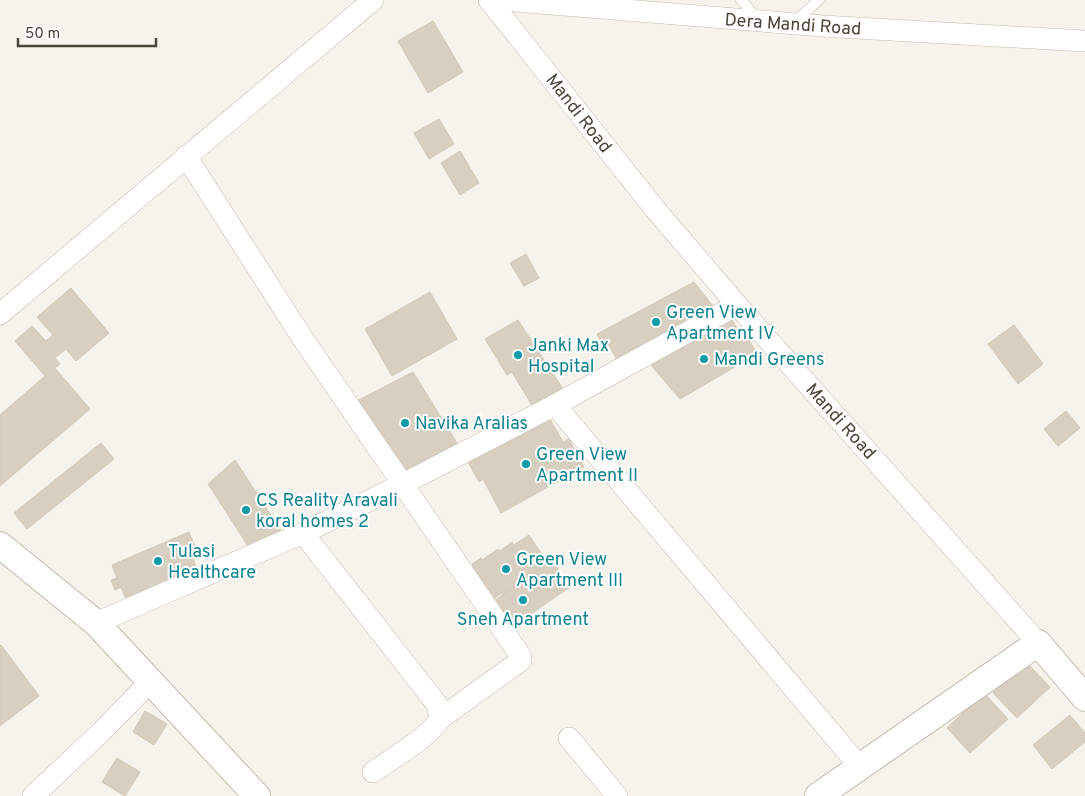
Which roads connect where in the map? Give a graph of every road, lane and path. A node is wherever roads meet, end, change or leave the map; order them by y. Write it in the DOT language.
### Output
graph roads {
  1 [pos="373,0"];
  2 [pos="489,0"];
  3 [pos="500,0"];
  4 [pos="741,0"];
  5 [pos="819,0"];
  6 [pos="761,22"];
  7 [pos="792,24"];
  8 [pos="1085,41"];
  9 [pos="186,156"];
  10 [pos="737,305"];
  11 [pos="0,314"];
  12 [pos="555,405"];
  13 [pos="403,484"];
  14 [pos="303,533"];
  15 [pos="0,545"];
  16 [pos="96,623"];
  17 [pos="1038,643"];
  18 [pos="150,682"];
  19 [pos="1085,698"];
  20 [pos="441,718"];
  21 [pos="570,738"];
  22 [pos="860,767"];
  23 [pos="373,772"];
  24 [pos="33,796"];
  25 [pos="258,796"];
  26 [pos="617,796"];
  27 [pos="818,796"];
  1 -- 9 [label="street"];
  2 -- 10 [label="street, Mandi Road"];
  3 -- 6 [label="street, Dera Mandi Road"];
  4 -- 6 [label="lane"];
  5 -- 7 [label="lane"];
  6 -- 7 [label="street, Dera Mandi Road"];
  7 -- 8 [label="street, Dera Mandi Road"];
  9 -- 11 [label="street"];
  9 -- 13 [label="street"];
  10 -- 12 [label="street"];
  10 -- 17 [label="street, Mandi Road"];
  12 -- 13 [label="street"];
  12 -- 22 [label="street"];
  13 -- 14 [label="street"];
  13 -- 20 [label="street"];
  14 -- 16 [label="street"];
  14 -- 20 [label="street"];
  15 -- 16 [label="street"];
  16 -- 18 [label="street"];
  17 -- 19 [label="street, Mandi Road"];
  17 -- 22 [label="street"];
  18 -- 24 [label="street"];
  18 -- 25 [label="street"];
  20 -- 23 [label="street"];
  21 -- 26 [label="street"];
  22 -- 27 [label="street"];
}
